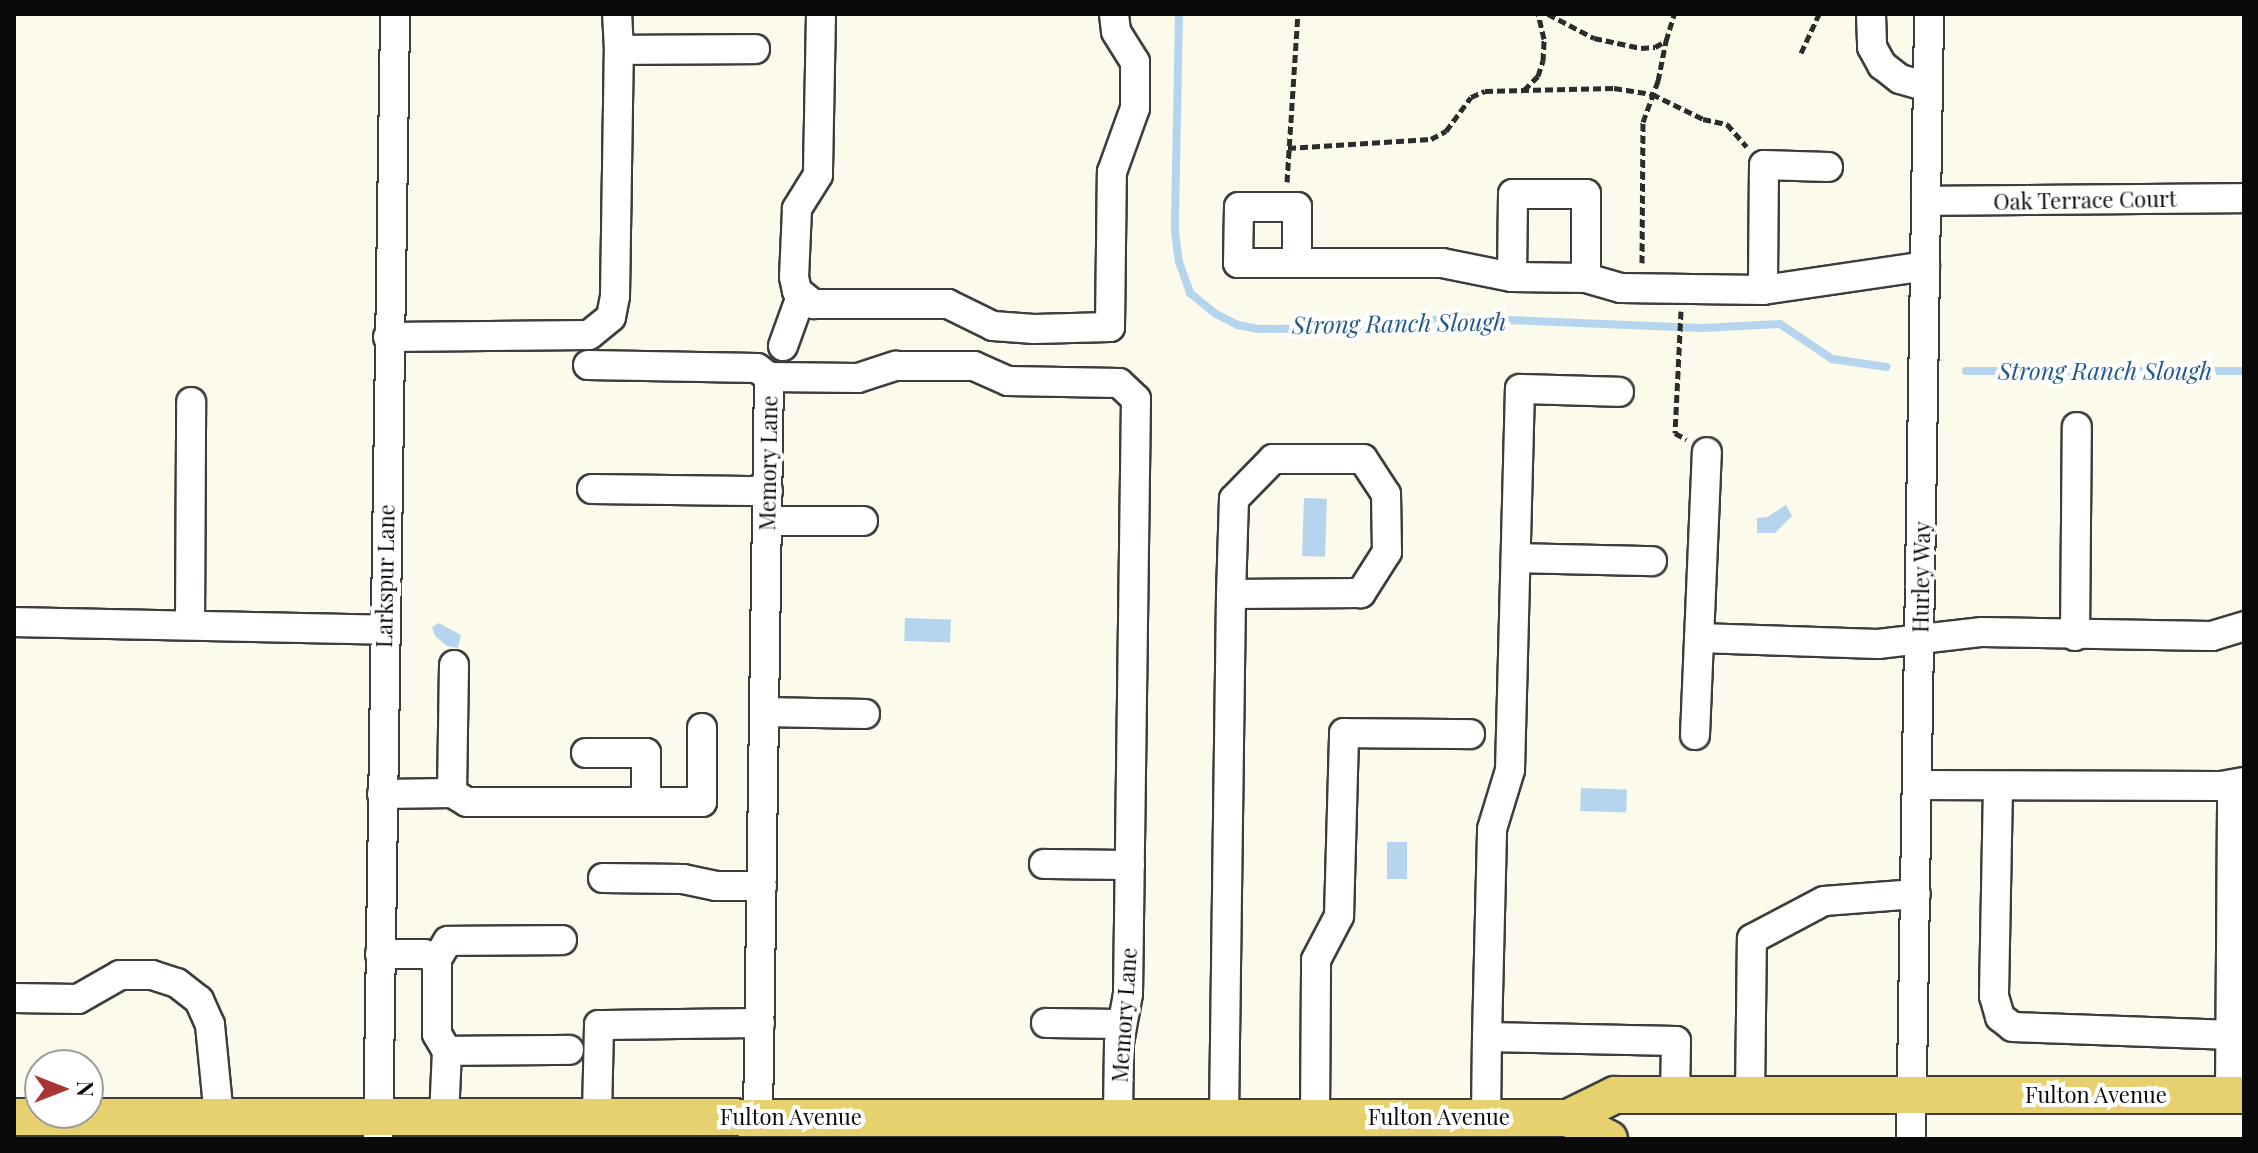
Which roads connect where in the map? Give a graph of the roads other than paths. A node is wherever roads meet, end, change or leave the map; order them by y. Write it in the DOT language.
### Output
graph roads {
  1 [pos="395,14"];
  2 [pos="617,14"];
  3 [pos="821,14"];
  4 [pos="1114,14"];
  5 [pos="1871,14"];
  6 [pos="1929,14"];
  7 [pos="755,49"];
  8 [pos="619,50"];
  9 [pos="1928,87"];
  10 [pos="1828,167"];
  11 [pos="2244,198"];
  12 [pos="1926,201"];
  13 [pos="1297,263"];
  14 [pos="1925,266"];
  15 [pos="1512,277"];
  16 [pos="1586,278"];
  17 [pos="1763,290"];
  18 [pos="801,296"];
  19 [pos="388,337"];
  20 [pos="783,346"];
  21 [pos="588,365"];
  22 [pos="769,377"];
  23 [pos="1619,392"];
  24 [pos="191,402"];
  25 [pos="2077,427"];
  26 [pos="1707,452"];
  27 [pos="592,489"];
  28 [pos="768,491"];
  29 [pos="768,521"];
  30 [pos="863,521"];
  31 [pos="1516,558"];
  32 [pos="1652,561"];
  33 [pos="1231,594"];
  34 [pos="14,622"];
  35 [pos="190,625"];
  36 [pos="2244,626"];
  37 [pos="384,630"];
  38 [pos="2075,636"];
  39 [pos="1699,638"];
  40 [pos="1920,639"];
  41 [pos="454,665"];
  42 [pos="765,712"];
  43 [pos="865,714"];
  44 [pos="702,728"];
  45 [pos="1470,734"];
  46 [pos="1695,735"];
  47 [pos="586,753"];
  48 [pos="2238,784"];
  49 [pos="1917,785"];
  50 [pos="1998,786"];
  51 [pos="452,793"];
  52 [pos="382,794"];
  53 [pos="646,802"];
  54 [pos="1044,864"];
  55 [pos="1130,865"];
  56 [pos="603,878"];
  57 [pos="762,886"];
  58 [pos="1916,894"];
  59 [pos="2238,921"];
  60 [pos="562,940"];
  61 [pos="380,954"];
  62 [pos="437,959"];
  63 [pos="14,998"];
  64 [pos="760,1023"];
  65 [pos="1046,1023"];
  66 [pos="1122,1024"];
  67 [pos="2232,1035"];
  68 [pos="1487,1037"];
  69 [pos="569,1050"];
  70 [pos="447,1051"];
  71 [pos="2237,1095"];
  72 [pos="1675,1096"];
  73 [pos="1750,1096"];
  74 [pos="1912,1096"];
  75 [pos="444,1116"];
  76 [pos="1224,1116"];
  77 [pos="1315,1116"];
  78 [pos="219,1117"];
  79 [pos="1118,1117"];
  80 [pos="1486,1117"];
  81 [pos="758,1118"];
  82 [pos="1568,1118"];
  83 [pos="104,1121"];
  84 [pos="635,1125"];
  85 [pos="377,1127"];
  86 [pos="491,1127"];
  87 [pos="843,1128"];
  88 [pos="1156,1128"];
  89 [pos="1407,1128"];
  90 [pos="1609,1139"];
  91 [pos="1911,1139"];
  1 -- 19 [label="street, Larkspur Lane"];
  2 -- 8 [label="street"];
  3 -- 18 [label="street"];
  4 -- 18 [label="street"];
  5 -- 9 [label="street"];
  6 -- 9 [label="street, Hurley Way"];
  7 -- 8 [label="street"];
  8 -- 19 [label="street"];
  9 -- 12 [label="street, Hurley Way"];
  10 -- 17 [label="street"];
  11 -- 12 [label="street, Oak Terrace Court"];
  12 -- 14 [label="street, Hurley Way"];
  13 -- 13 [label="street"];
  13 -- 15 [label="street"];
  14 -- 17 [label="street"];
  14 -- 40 [label="street, Hurley Way"];
  15 -- 16 [label="street"];
  15 -- 16 [label="street"];
  16 -- 17 [label="street"];
  18 -- 20 [label="street"];
  19 -- 37 [label="street, Larkspur Lane"];
  21 -- 22 [label="street"];
  22 -- 28 [label="street, Memory Lane"];
  22 -- 55 [label="street, Memory Lane"];
  23 -- 31 [label="street"];
  24 -- 35 [label="street"];
  25 -- 38 [label="street"];
  26 -- 39 [label="street"];
  27 -- 28 [label="street"];
  28 -- 29 [label="street, Memory Lane"];
  29 -- 30 [label="street"];
  29 -- 42 [label="street, Memory Lane"];
  31 -- 32 [label="street"];
  31 -- 68 [label="street"];
  33 -- 33 [label="street"];
  33 -- 76 [label="street"];
  34 -- 35 [label="street"];
  35 -- 37 [label="street"];
  36 -- 38 [label="street"];
  37 -- 52 [label="street, Larkspur Lane"];
  38 -- 40 [label="street"];
  39 -- 40 [label="street"];
  39 -- 46 [label="street"];
  40 -- 49 [label="street, Hurley Way"];
  41 -- 51 [label="street"];
  42 -- 43 [label="street"];
  42 -- 57 [label="street, Memory Lane"];
  44 -- 53 [label="street"];
  45 -- 77 [label="street"];
  47 -- 53 [label="street"];
  48 -- 50 [label="street"];
  48 -- 59 [label="street"];
  49 -- 50 [label="street"];
  49 -- 58 [label="street, Hurley Way"];
  50 -- 67 [label="street"];
  51 -- 52 [label="street"];
  51 -- 53 [label="street"];
  52 -- 61 [label="street, Larkspur Lane"];
  54 -- 55 [label="street"];
  55 -- 66 [label="street, Memory Lane"];
  56 -- 57 [label="street"];
  57 -- 64 [label="street, Memory Lane"];
  58 -- 73 [label="street"];
  58 -- 74 [label="street, Hurley Way"];
  59 -- 67 [label="street"];
  60 -- 62 [label="street"];
  61 -- 62 [label="street"];
  61 -- 85 [label="street, Larkspur Lane"];
  62 -- 70 [label="street"];
  63 -- 78 [label="street"];
  64 -- 81 [label="street, Memory Lane"];
  64 -- 84 [label="street"];
  65 -- 66 [label="street"];
  66 -- 79 [label="street, Memory Lane"];
  67 -- 71 [label="street"];
  68 -- 72 [label="street"];
  68 -- 80 [label="street"];
  69 -- 70 [label="street"];
  70 -- 75 [label="street"];
  71 -- 74 [label="main road, Fulton Avenue"];
  72 -- 73 [label="main road, Fulton Avenue"];
  72 -- 82 [label="main road, Fulton Avenue"];
  73 -- 74 [label="main road, Fulton Avenue"];
  74 -- 91 [label="street, Hurley Way"];
  75 -- 85 [label="main road, Fulton Avenue"];
  75 -- 86 [label="main road, Fulton Avenue"];
  76 -- 77 [label="main road, Fulton Avenue"];
  76 -- 88 [label="main road, Fulton Avenue"];
  77 -- 89 [label="main road, Fulton Avenue"];
  78 -- 83 [label="main road, Fulton Avenue"];
  78 -- 85 [label="main road, Fulton Avenue"];
  79 -- 87 [label="main road, Fulton Avenue"];
  79 -- 88 [label="main road, Fulton Avenue"];
  80 -- 82 [label="main road, Fulton Avenue"];
  80 -- 89 [label="main road, Fulton Avenue"];
  81 -- 84 [label="main road, Fulton Avenue"];
  81 -- 87 [label="main road, Fulton Avenue"];
  82 -- 90 [label="main road, Fulton Avenue"];
  84 -- 86 [label="main road, Fulton Avenue"];
}
